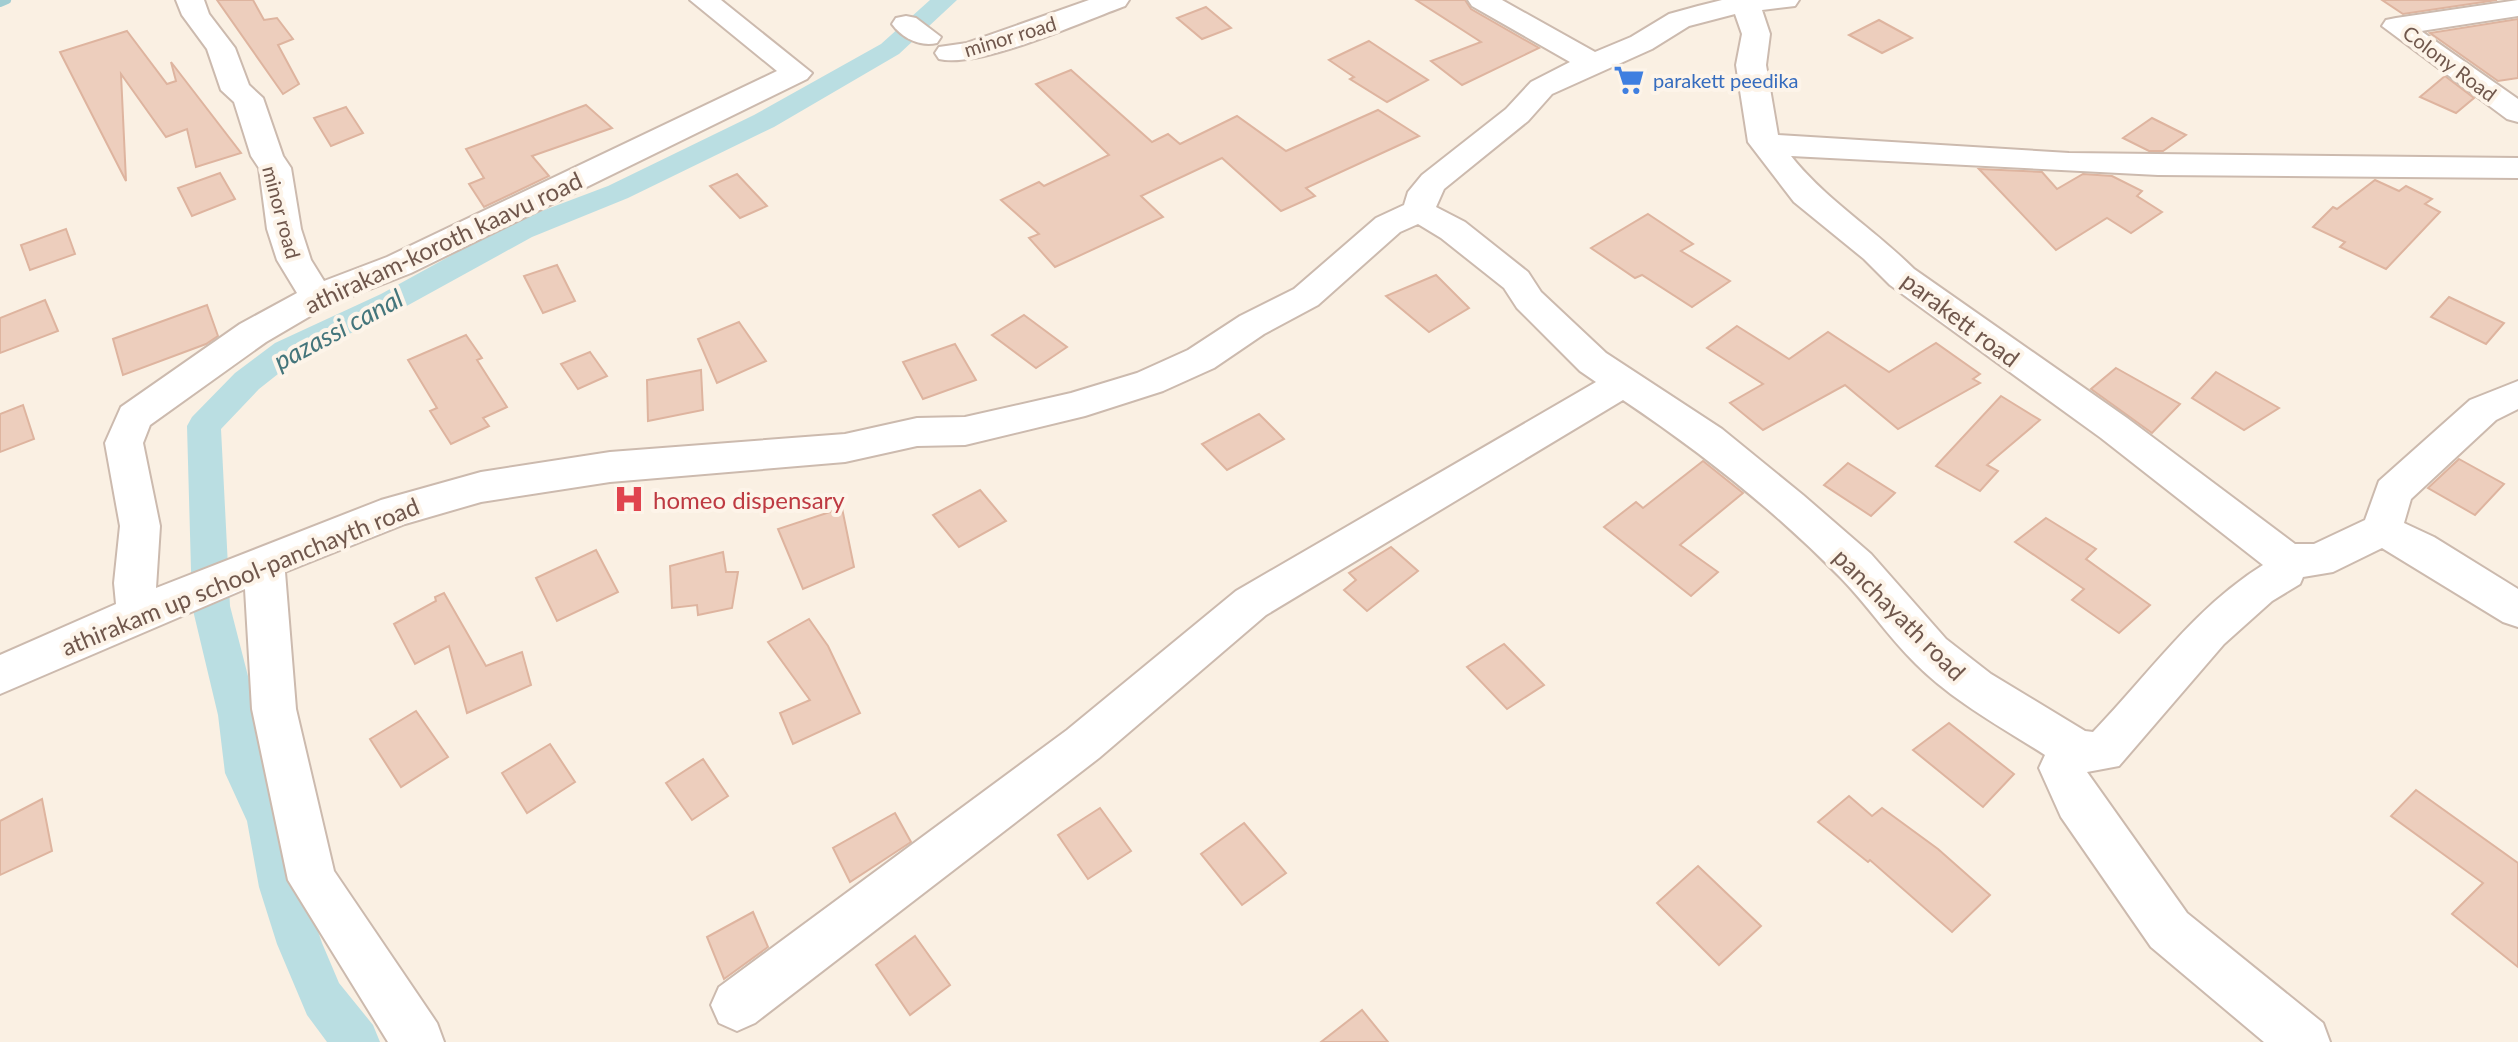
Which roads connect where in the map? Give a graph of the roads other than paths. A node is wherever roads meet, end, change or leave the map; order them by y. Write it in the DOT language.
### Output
graph roads {
  1 [pos="190,0"];
  2 [pos="704,0"];
  3 [pos="1115,0"];
  4 [pos="1482,0"];
  5 [pos="1785,0"];
  6 [pos="1744,3"];
  7 [pos="2518,8"];
  8 [pos="927,38"];
  9 [pos="1591,62"];
  10 [pos="2518,113"];
  11 [pos="1764,142"];
  12 [pos="2518,168"];
  13 [pos="1419,211"];
  14 [pos="317,297"];
  15 [pos="1622,384"];
  16 [pos="2518,394"];
  17 [pos="2382,530"];
  18 [pos="2287,561"];
  19 [pos="229,578"];
  20 [pos="2518,610"];
  21 [pos="138,614"];
  22 [pos="0,675"];
  23 [pos="2078,751"];
  24 [pos="737,1005"];
  25 [pos="418,1042"];
  26 [pos="2304,1042"];
  1 -- 14 [label="street, minor road"];
  2 -- 14 [label="street, athirakam-koroth kaavu road"];
  3 -- 8 [label="street, minor road"];
  4 -- 9 [label="street"];
  5 -- 6 [label="street"];
  6 -- 9 [label="street"];
  6 -- 11 [label="street, parakett road"];
  7 -- 10 [label="street, Colony Road"];
  9 -- 13 [label="street"];
  11 -- 12 [label="street"];
  11 -- 18 [label="street, parakett road"];
  13 -- 15 [label="street, panchayath road"];
  13 -- 19 [label="street, athirakam up school-panchayth road"];
  14 -- 21 [label="street, athirakam-koroth kaavu road"];
  15 -- 23 [label="street, panchayath road"];
  15 -- 24 [label="street"];
  16 -- 17 [label="street"];
  17 -- 18 [label="street"];
  17 -- 20 [label="street"];
  18 -- 23 [label="street"];
  19 -- 21 [label="street, athirakam up school-panchayth road"];
  19 -- 25 [label="street"];
  21 -- 22 [label="street, athirakam up school-panchayth road"];
  23 -- 26 [label="street"];
}
